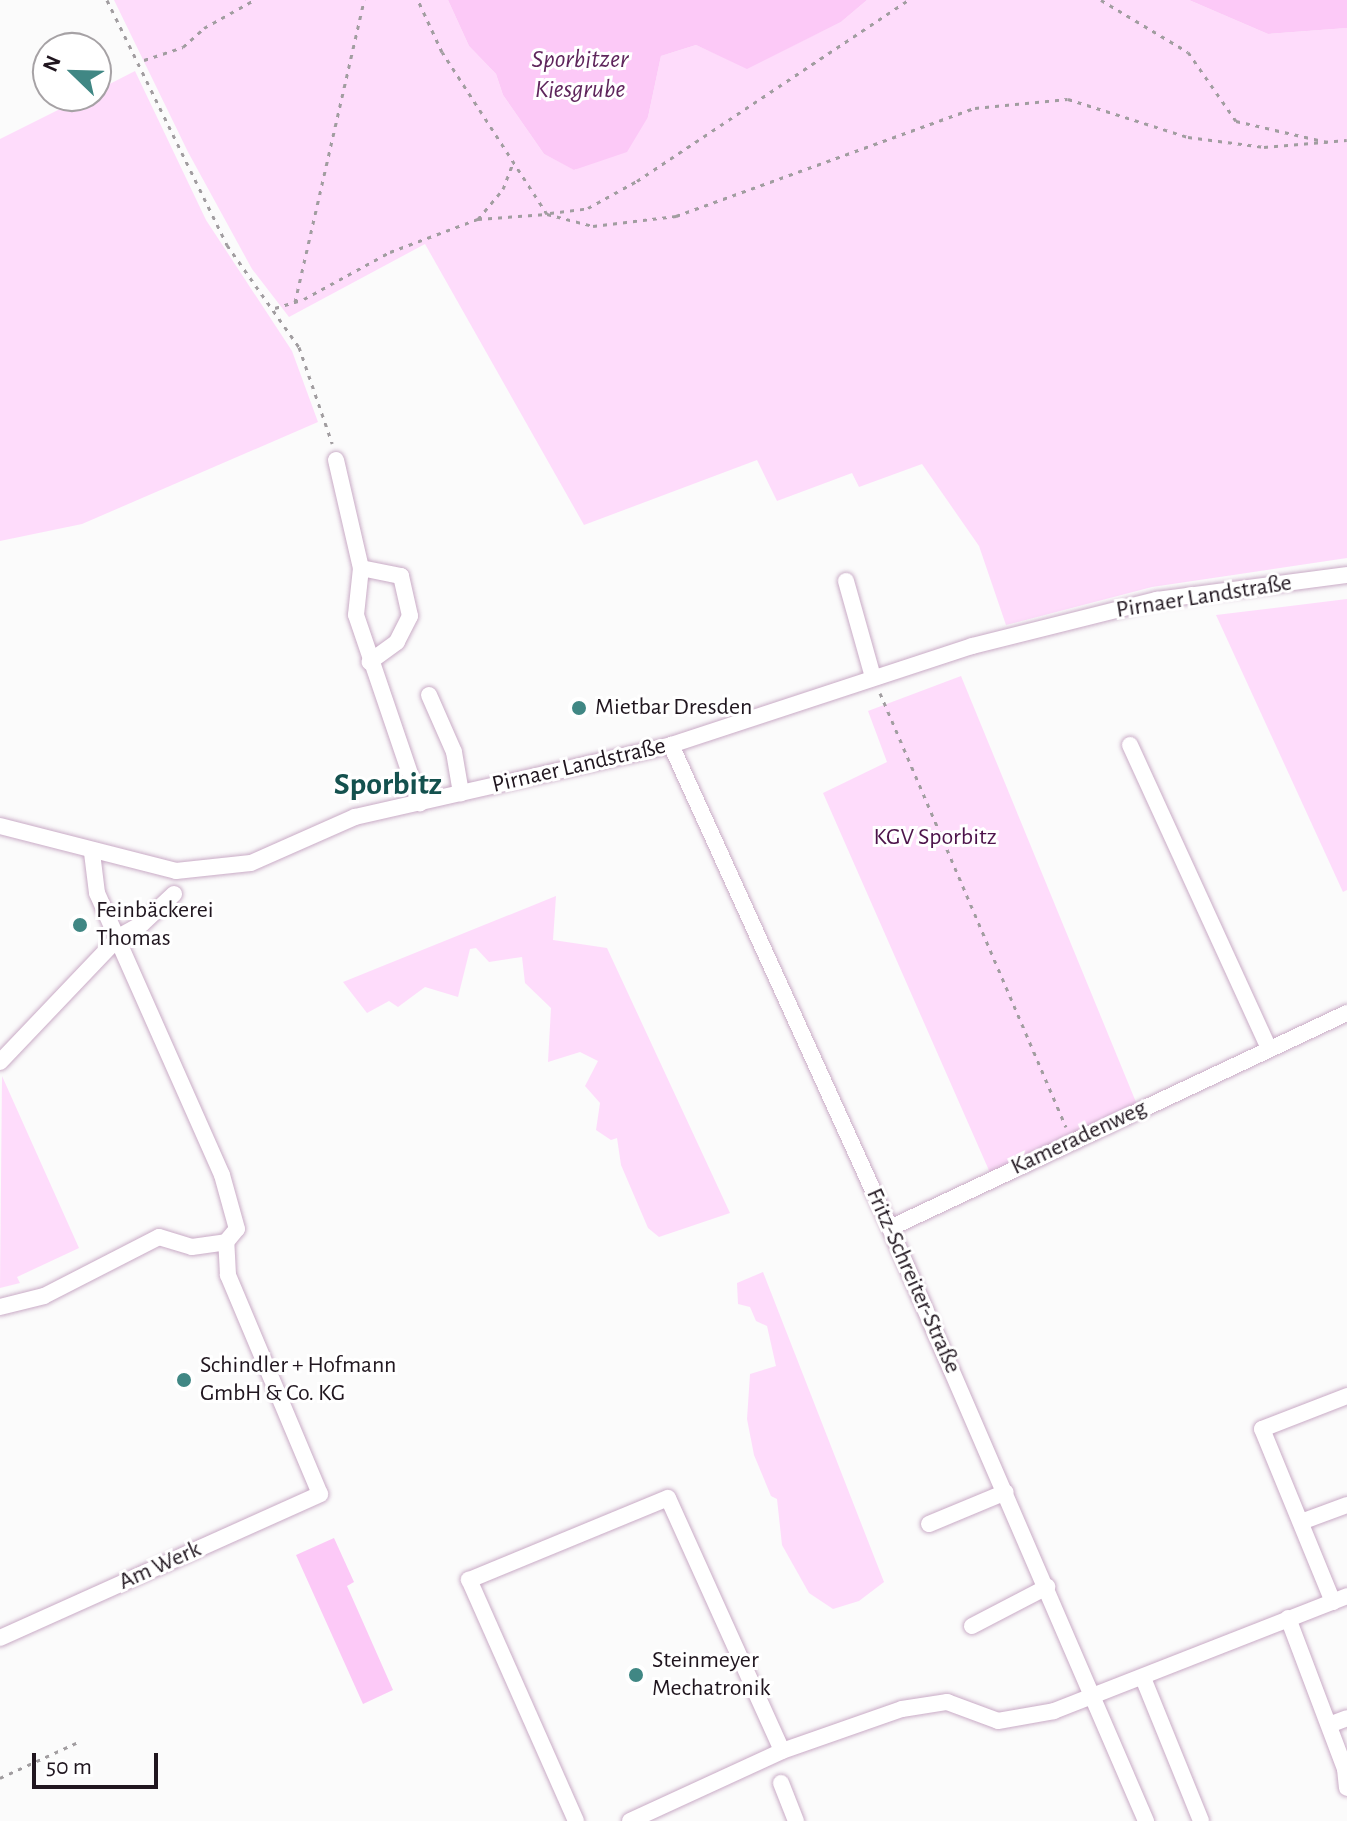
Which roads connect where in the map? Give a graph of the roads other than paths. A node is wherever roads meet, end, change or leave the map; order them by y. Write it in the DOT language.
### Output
graph roads {
  1 [pos="336,460"];
  2 [pos="361,568"];
  3 [pos="1347,575"];
  4 [pos="846,581"];
  5 [pos="369,662"];
  6 [pos="873,677"];
  7 [pos="429,695"];
  8 [pos="671,745"];
  9 [pos="1130,745"];
  10 [pos="461,793"];
  11 [pos="420,803"];
  12 [pos="0,826"];
  13 [pos="92,853"];
  14 [pos="174,894"];
  15 [pos="120,936"];
  16 [pos="1347,1013"];
  17 [pos="1269,1049"];
  18 [pos="0,1062"];
  19 [pos="890,1228"];
  20 [pos="226,1242"];
  21 [pos="0,1307"];
  22 [pos="1347,1396"];
  23 [pos="1006,1492"];
  24 [pos="1347,1505"];
  25 [pos="1301,1522"];
  26 [pos="929,1524"];
  27 [pos="1047,1587"];
  28 [pos="1340,1599"];
  29 [pos="1288,1618"];
  30 [pos="972,1626"];
  31 [pos="0,1638"];
  32 [pos="1143,1678"];
  33 [pos="1094,1697"];
  34 [pos="1347,1718"];
  35 [pos="1329,1725"];
  36 [pos="782,1751"];
  37 [pos="781,1783"];
  38 [pos="1347,1788"];
  39 [pos="576,1821"];
  40 [pos="630,1821"];
  41 [pos="796,1821"];
  42 [pos="1146,1821"];
  43 [pos="1201,1821"];
  1 -- 2 [label="street"];
  2 -- 5 [label="street"];
  2 -- 5 [label="street"];
  3 -- 6 [label="street, Pirnaer Landstraße"];
  4 -- 6 [label="street"];
  5 -- 11 [label="street"];
  6 -- 8 [label="street, Pirnaer Landstraße"];
  7 -- 10 [label="street"];
  8 -- 10 [label="street, Pirnaer Landstraße"];
  8 -- 19 [label="street, Fritz-Schreiter-Straße"];
  9 -- 17 [label="street"];
  10 -- 11 [label="street, Pirnaer Landstraße"];
  11 -- 13 [label="street, Pirnaer Landstraße"];
  12 -- 13 [label="street, Pirnaer Landstraße"];
  13 -- 15 [label="street"];
  14 -- 15 [label="street"];
  15 -- 18 [label="street"];
  15 -- 20 [label="street"];
  16 -- 17 [label="street, Kameradenweg"];
  17 -- 19 [label="street, Kameradenweg"];
  19 -- 23 [label="street, Fritz-Schreiter-Straße"];
  20 -- 21 [label="street"];
  20 -- 31 [label="street, Am Werk"];
  22 -- 25 [label="street"];
  23 -- 26 [label="street"];
  23 -- 27 [label="street, Fritz-Schreiter-Straße"];
  24 -- 25 [label="street"];
  25 -- 28 [label="street"];
  27 -- 30 [label="street"];
  27 -- 33 [label="street, Fritz-Schreiter-Straße"];
  28 -- 29 [label="street"];
  29 -- 32 [label="street"];
  29 -- 35 [label="street"];
  32 -- 33 [label="street"];
  32 -- 43 [label="street"];
  33 -- 36 [label="street"];
  33 -- 42 [label="street, Fritz-Schreiter-Straße"];
  34 -- 35 [label="street"];
  35 -- 38 [label="street"];
  36 -- 39 [label="street"];
  36 -- 40 [label="street"];
  37 -- 41 [label="street"];
}
